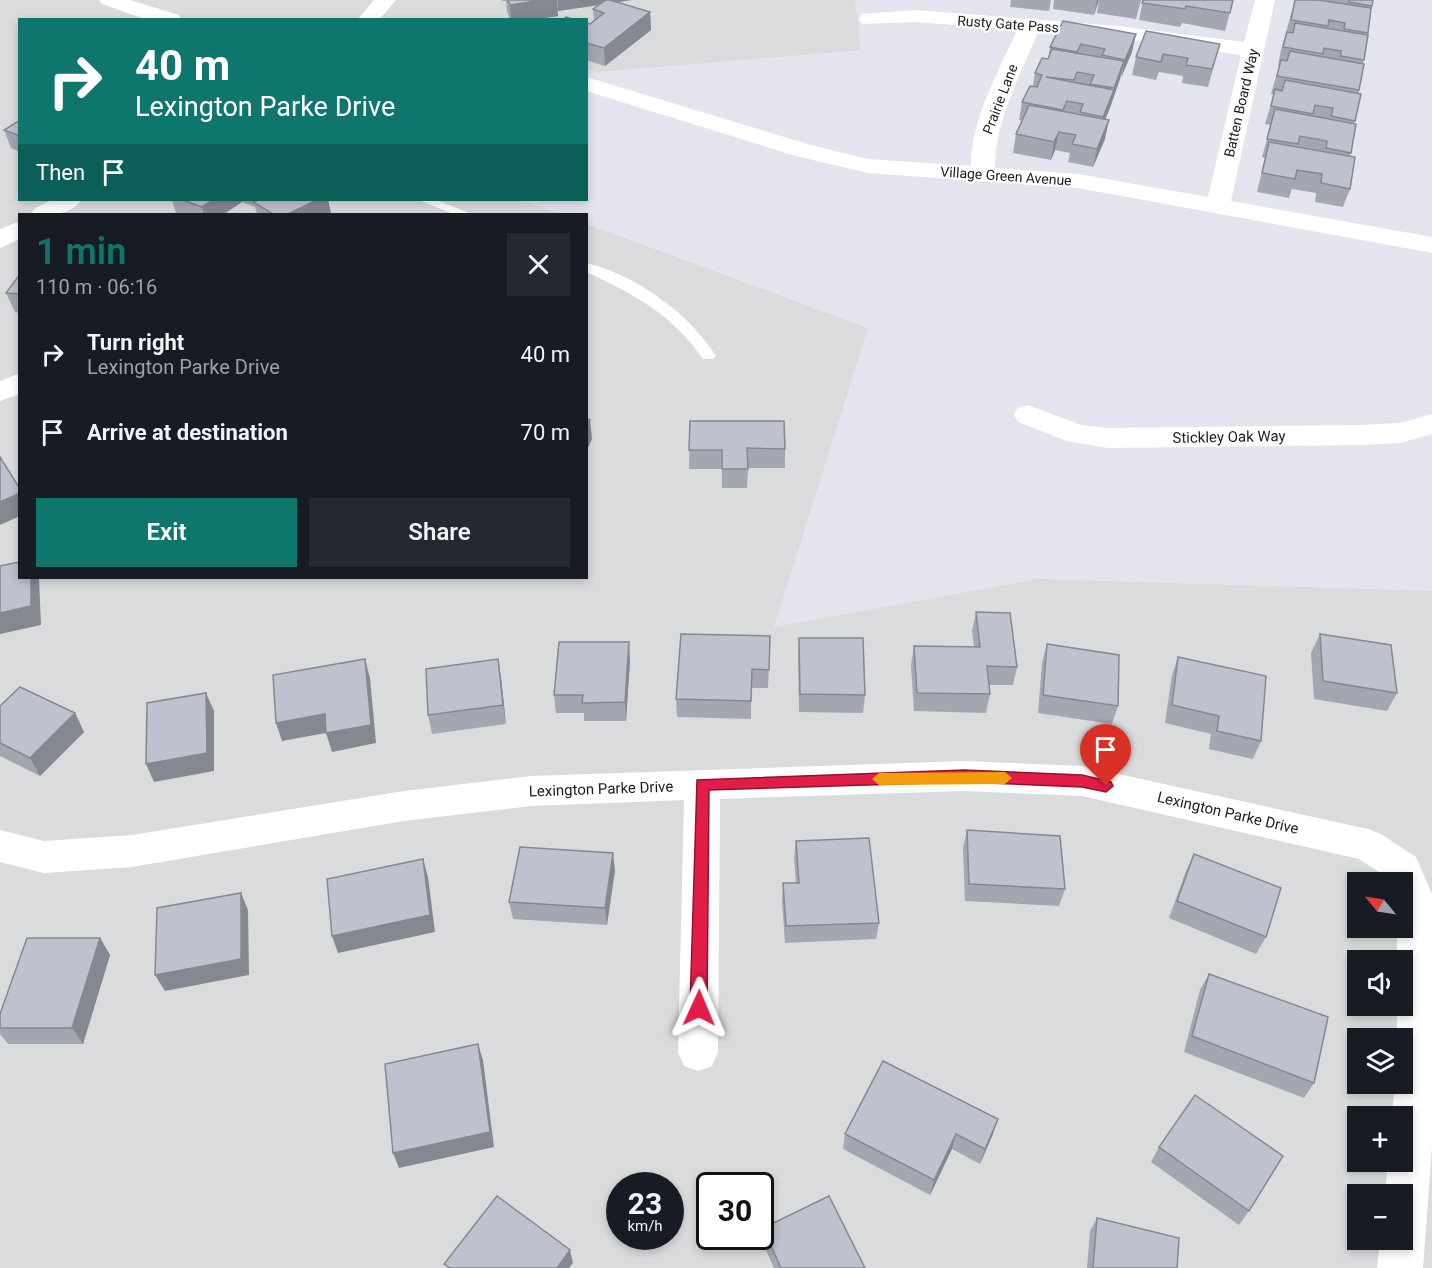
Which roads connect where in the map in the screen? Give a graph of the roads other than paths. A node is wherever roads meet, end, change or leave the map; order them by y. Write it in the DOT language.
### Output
graph roads {
  1 [pos="109,0"];
  2 [pos="386,0"];
  3 [pos="1265,0"];
  4 [pos="165,18"];
  5 [pos="369,18"];
  6 [pos="870,20"];
  7 [pos="1030,26"];
  8 [pos="1254,50"];
  9 [pos="588,85"];
  10 [pos="983,174"];
  11 [pos="67,201"];
  12 [pos="429,201"];
  13 [pos="1218,206"];
  14 [pos="45,213"];
  15 [pos="461,213"];
  16 [pos="18,229"];
  17 [pos="0,240"];
  18 [pos="1432,245"];
  19 [pos="588,268"];
  20 [pos="708,356"];
  21 [pos="18,383"];
  22 [pos="0,392"];
  23 [pos="1028,415"];
  24 [pos="1432,424"];
  25 [pos="702,784"];
  26 [pos="0,846"];
  27 [pos="698,1052"];
  28 [pos="1400,1268"];
  1 -- 4 [label="street"];
  2 -- 5 [label="street"];
  3 -- 8 [label="street, Batten Board Way"];
  6 -- 7 [label="street, Rusty Gate Pass"];
  7 -- 8 [label="street, Rusty Gate Pass"];
  7 -- 10 [label="street, Prairie Lane"];
  8 -- 13 [label="street, Batten Board Way"];
  9 -- 10 [label="street, Village Green Avenue"];
  10 -- 13 [label="street, Village Green Avenue"];
  11 -- 14 [label="street"];
  12 -- 15 [label="lane"];
  13 -- 18 [label="street, Village Green Avenue"];
  16 -- 17 [label="street"];
  19 -- 20 [label="lane"];
  21 -- 22 [label="street"];
  23 -- 24 [label="street, Stickley Oak Way"];
  25 -- 26 [label="street, Lexington Parke Drive"];
  25 -- 27 [label="street"];
  25 -- 28 [label="street, Lexington Parke Drive"];
}
